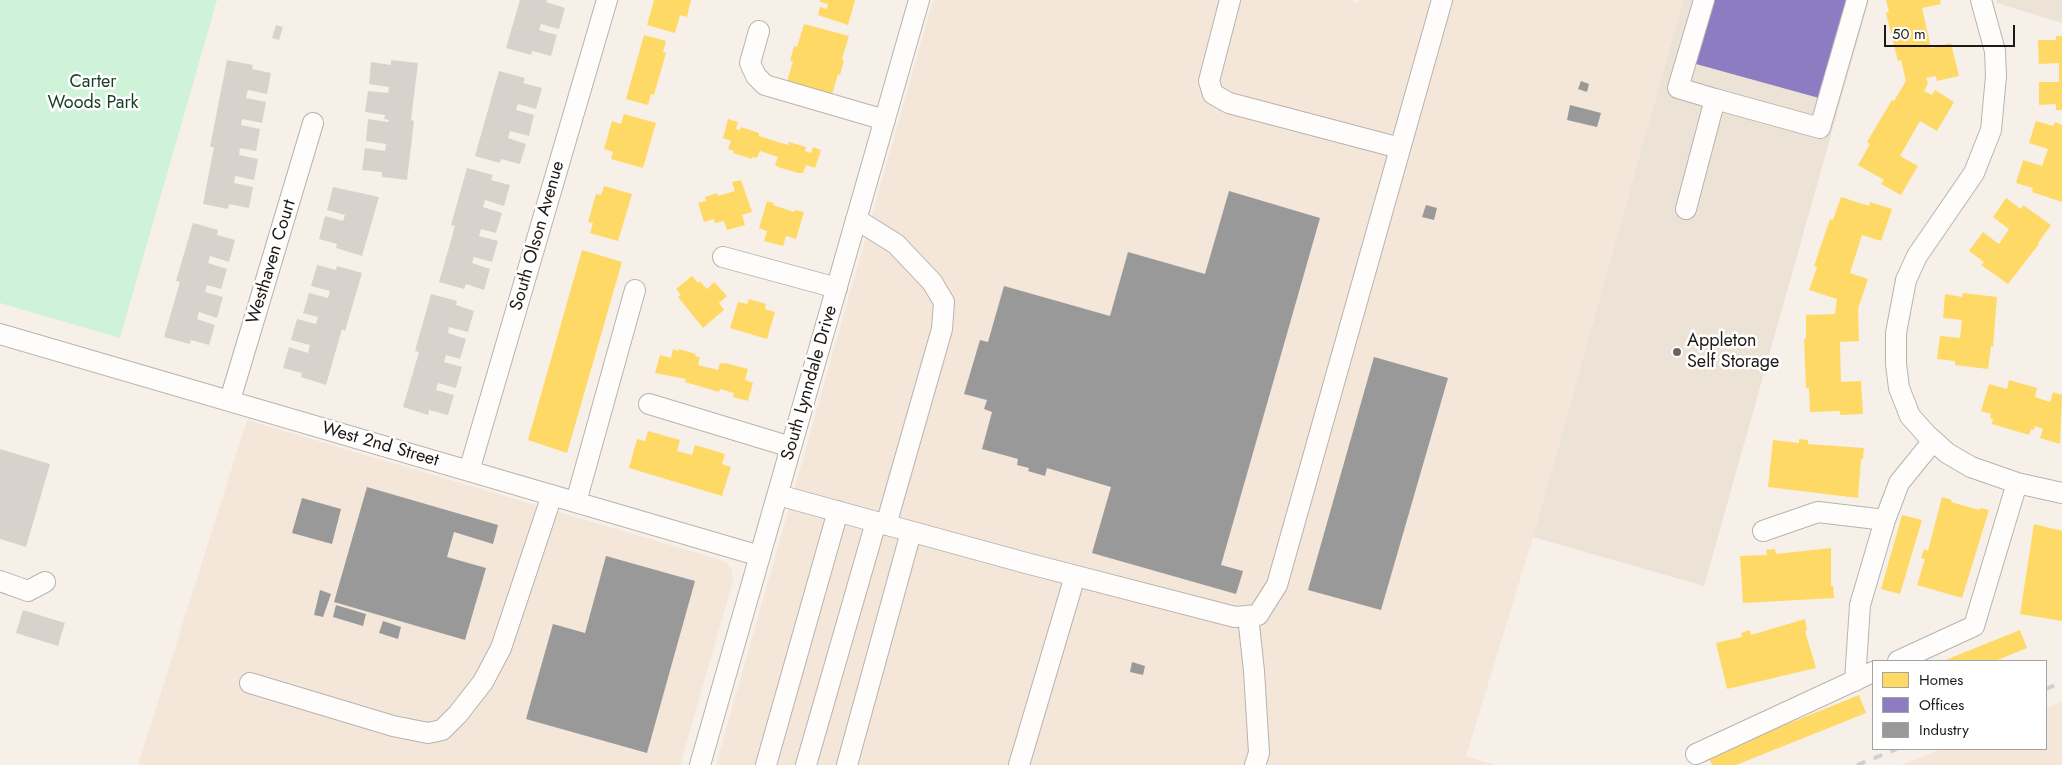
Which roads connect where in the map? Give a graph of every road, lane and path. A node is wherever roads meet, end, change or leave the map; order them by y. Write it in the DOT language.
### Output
graph roads {
  1 [pos="607,0"];
  2 [pos="919,0"];
  3 [pos="1230,0"];
  4 [pos="1442,0"];
  5 [pos="1704,0"];
  6 [pos="1858,0"];
  7 [pos="1981,0"];
  8 [pos="760,31"];
  9 [pos="1715,99"];
  10 [pos="884,120"];
  11 [pos="313,123"];
  12 [pos="1400,148"];
  13 [pos="1686,209"];
  14 [pos="856,219"];
  15 [pos="723,257"];
  16 [pos="836,288"];
  17 [pos="635,290"];
  18 [pos="0,334"];
  19 [pos="230,400"];
  20 [pos="648,404"];
  21 [pos="1933,441"];
  22 [pos="791,447"];
  23 [pos="469,471"];
  24 [pos="2017,483"];
  25 [pos="2062,493"];
  26 [pos="552,495"];
  27 [pos="778,495"];
  28 [pos="576,502"];
  29 [pos="838,511"];
  30 [pos="1885,520"];
  31 [pos="881,523"];
  32 [pos="1763,531"];
  33 [pos="911,532"];
  34 [pos="760,556"];
  35 [pos="1076,576"];
  36 [pos="0,581"];
  37 [pos="45,582"];
  38 [pos="1248,616"];
  39 [pos="1900,660"];
  40 [pos="1872,672"];
  41 [pos="1855,681"];
  42 [pos="250,683"];
  43 [pos="1696,754"];
  44 [pos="700,765"];
  45 [pos="766,765"];
  46 [pos="806,765"];
  47 [pos="847,765"];
  48 [pos="1019,765"];
  49 [pos="1255,765"];
  1 -- 23 [label="street, South Olson Avenue"];
  2 -- 10 [label="street, South Lynndale Drive"];
  3 -- 12 [label="street"];
  4 -- 12 [label="street"];
  5 -- 9 [label="street"];
  6 -- 9 [label="street"];
  7 -- 21 [label="street"];
  8 -- 10 [label="street"];
  9 -- 13 [label="street"];
  10 -- 14 [label="street, South Lynndale Drive"];
  11 -- 19 [label="street, Westhaven Court"];
  12 -- 38 [label="street"];
  14 -- 16 [label="street, South Lynndale Drive"];
  14 -- 31 [label="street"];
  15 -- 16 [label="street"];
  16 -- 22 [label="street, South Lynndale Drive"];
  17 -- 28 [label="street"];
  18 -- 19 [label="street, West 2nd Street"];
  19 -- 23 [label="street, West 2nd Street"];
  20 -- 22 [label="street"];
  21 -- 24 [label="street"];
  21 -- 30 [label="street"];
  22 -- 27 [label="street, South Lynndale Drive"];
  23 -- 26 [label="street, West 2nd Street"];
  24 -- 25 [label="street"];
  24 -- 39 [label="street"];
  26 -- 28 [label="street, West 2nd Street"];
  26 -- 42 [label="street"];
  27 -- 29 [label="street"];
  27 -- 34 [label="street, South Lynndale Drive"];
  28 -- 34 [label="street, West 2nd Street"];
  29 -- 31 [label="street"];
  29 -- 45 [label="street"];
  30 -- 32 [label="street"];
  30 -- 41 [label="street"];
  31 -- 33 [label="street"];
  31 -- 46 [label="street"];
  33 -- 35 [label="street"];
  33 -- 47 [label="street"];
  34 -- 44 [label="street, South Lynndale Drive"];
  35 -- 38 [label="street"];
  35 -- 48 [label="street"];
  36 -- 37 [label="street"];
  38 -- 49 [label="street"];
  40 -- 41 [label="street"];
  41 -- 43 [label="street"];
}
